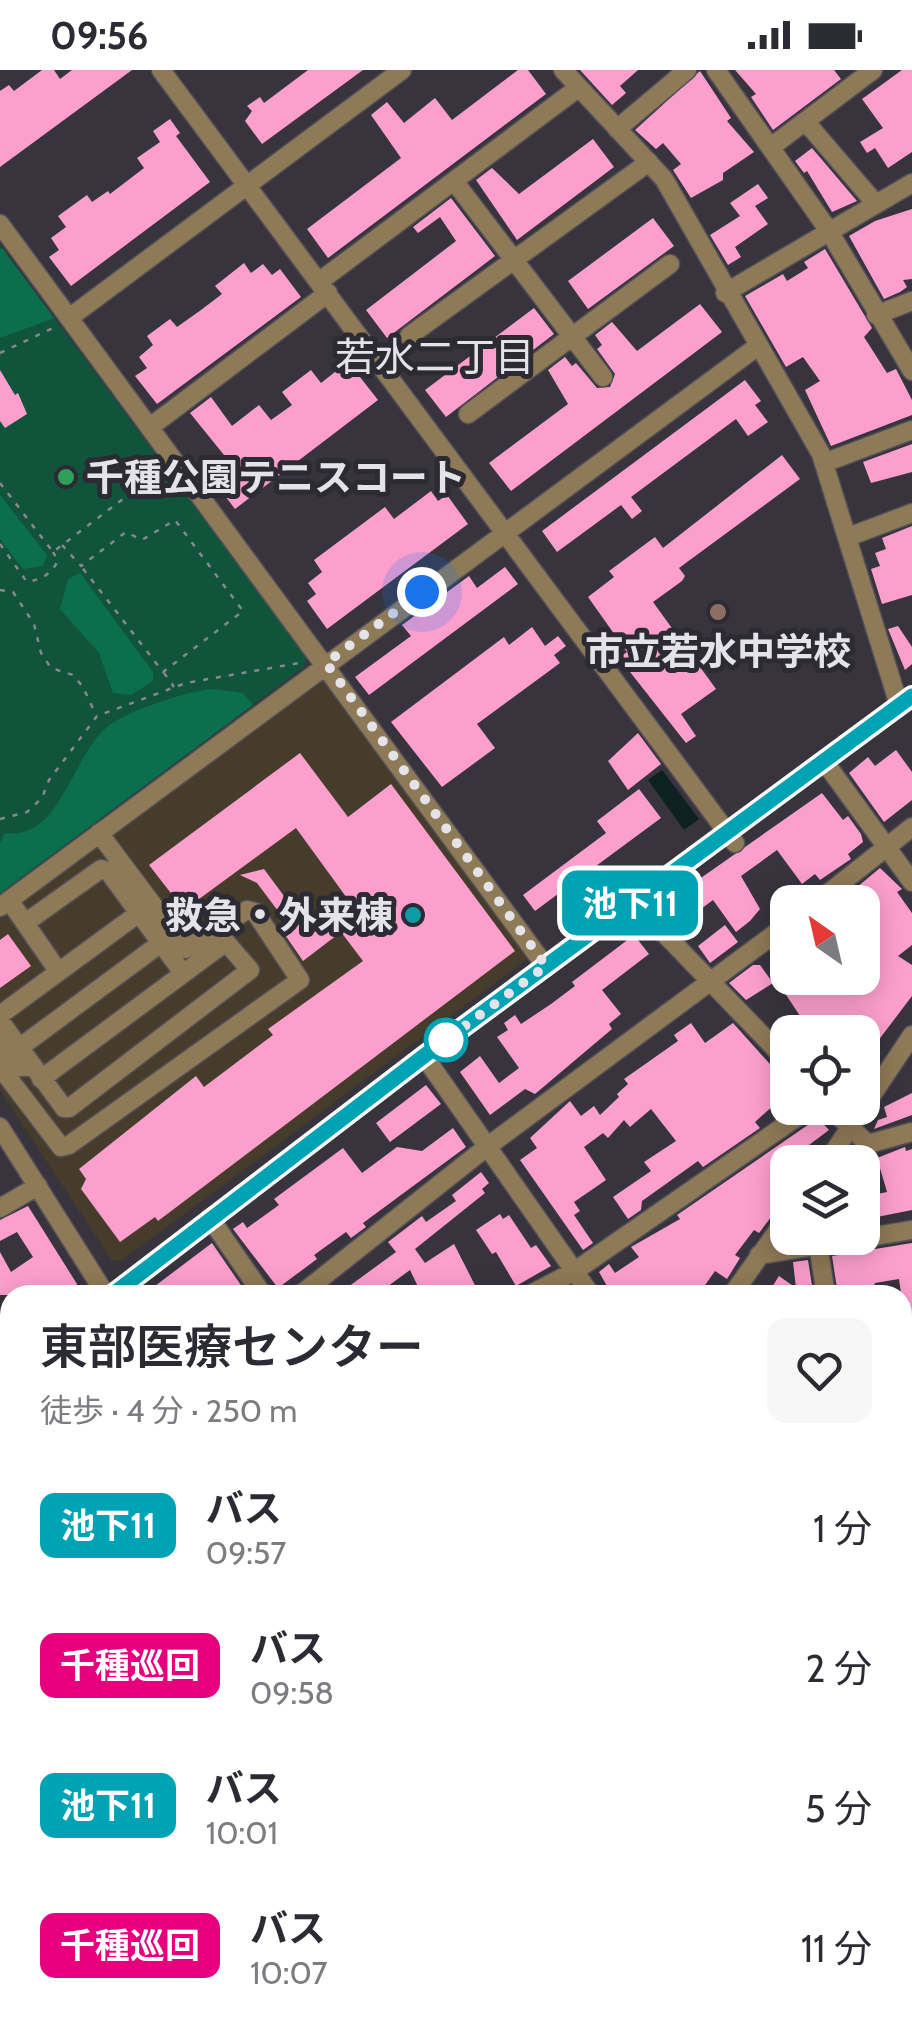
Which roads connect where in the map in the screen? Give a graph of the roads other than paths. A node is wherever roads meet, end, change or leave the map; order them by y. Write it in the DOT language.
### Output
graph roads {
  1 [pos="161,70"];
  2 [pos="402,70"];
  3 [pos="563,70"];
  4 [pos="687,70"];
  5 [pos="716,70"];
  6 [pos="873,70"];
  7 [pos="578,88"];
  8 [pos="805,121"];
  9 [pos="617,129"];
  10 [pos="770,147"];
  11 [pos="649,162"];
  12 [pos="454,181"];
  13 [pos="912,183"];
  14 [pos="248,184"];
  15 [pos="876,204"];
  16 [pos="0,224"];
  17 [pos="829,231"];
  18 [pos="514,260"];
  19 [pos="670,264"];
  20 [pos="324,287"];
  21 [pos="726,292"];
  22 [pos="912,301"];
  23 [pos="876,315"];
  24 [pos="69,318"];
  25 [pos="409,336"];
  26 [pos="572,336"];
  27 [pos="758,346"];
  28 [pos="912,371"];
  29 [pos="603,377"];
  30 [pos="468,414"];
  31 [pos="150,426"];
  32 [pos="912,430"];
  33 [pos="824,463"];
  34 [pos="912,513"];
  35 [pos="504,532"];
  36 [pos="848,537"];
  37 [pos="326,663"];
  38 [pos="906,700"];
  39 [pos="824,761"];
  40 [pos="912,827"];
  41 [pos="98,833"];
  42 [pos="731,837"];
  43 [pos="889,848"];
  44 [pos="912,882"];
  45 [pos="839,885"];
  46 [pos="634,901"];
  47 [pos="4,904"];
  48 [pos="139,913"];
  49 [pos="25,924"];
  50 [pos="770,938"];
  51 [pos="161,943"];
  52 [pos="546,966"];
  53 [pos="58,971"];
  54 [pos="183,973"];
  55 [pos="712,982"];
  56 [pos="0,1018"];
  57 [pos="912,1035"];
  58 [pos="770,1043"];
  59 [pos="0,1045"];
  60 [pos="19,1048"];
  61 [pos="424,1056"];
  62 [pos="0,1067"];
  63 [pos="37,1073"];
  64 [pos="786,1125"];
  65 [pos="846,1125"];
  66 [pos="0,1127"];
  67 [pos="851,1130"];
  68 [pos="912,1132"];
  69 [pos="840,1145"];
  70 [pos="488,1146"];
  71 [pos="38,1186"];
  72 [pos="0,1208"];
  73 [pos="210,1218"];
  74 [pos="912,1230"];
  75 [pos="880,1234"];
  76 [pos="770,1240"];
  77 [pos="770,1252"];
  78 [pos="759,1254"];
  79 [pos="820,1255"];
  80 [pos="574,1272"];
  81 [pos="102,1285"];
  82 [pos="122,1285"];
  83 [pos="257,1285"];
  84 [pos="313,1285"];
  85 [pos="549,1285"];
  86 [pos="584,1285"];
  87 [pos="739,1285"];
  88 [pos="824,1285"];
  1 -- 14 [label="street"];
  2 -- 14 [label="street"];
  3 -- 7 [label="street"];
  4 -- 9 [label="street"];
  5 -- 10 [label="street"];
  6 -- 8 [label="street"];
  7 -- 9 [label="street"];
  7 -- 12 [label="street"];
  8 -- 10 [label="street"];
  8 -- 15 [label="street"];
  9 -- 11 [label="street"];
  10 -- 17 [label="street"];
  11 -- 18 [label="street"];
  11 -- 21 [label="street"];
  12 -- 18 [label="street"];
  12 -- 20 [label="street"];
  13 -- 15 [label="street"];
  14 -- 20 [label="street"];
  14 -- 24 [label="street"];
  15 -- 17 [label="street"];
  16 -- 24 [label="street"];
  17 -- 21 [label="street"];
  17 -- 23 [label="street"];
  18 -- 25 [label="street"];
  18 -- 26 [label="street"];
  19 -- 26 [label="street"];
  20 -- 31 [label="street"];
  20 -- 35 [label="street"];
  21 -- 27 [label="street"];
  22 -- 23 [label="street"];
  23 -- 28 [label="street"];
  24 -- 31 [label="street"];
  26 -- 29 [label="street"];
  26 -- 30 [label="street"];
  27 -- 33 [label="street"];
  27 -- 35 [label="street"];
  31 -- 37 [label="street"];
  32 -- 33 [label="street"];
  33 -- 36 [label="street"];
  34 -- 36 [label="street"];
  35 -- 37 [label="street"];
  35 -- 42 [label="street"];
  36 -- 38 [label="street"];
  37 -- 41 [label="street"];
  37 -- 52 [label="street"];
  38 -- 39 [label="street"];
  39 -- 42 [label="street"];
  39 -- 43 [label="street"];
  40 -- 43 [label="street"];
  41 -- 47 [label="street"];
  41 -- 62 [label="street"];
  42 -- 46 [label="street"];
  43 -- 44 [label="street"];
  43 -- 45 [label="street"];
  46 -- 52 [label="street"];
  46 -- 55 [label="street"];
  47 -- 49 [label="street"];
  48 -- 49 [label="street"];
  48 -- 51 [label="street"];
  48 -- 53 [label="street"];
  49 -- 53 [label="street"];
  50 -- 55 [label="street"];
  51 -- 54 [label="street"];
  51 -- 60 [label="street"];
  52 -- 61 [label="street"];
  53 -- 56 [label="street"];
  54 -- 63 [label="street"];
  54 -- 63 [label="street"];
  55 -- 58 [label="street"];
  55 -- 70 [label="street"];
  56 -- 60 [label="street"];
  57 -- 67 [label="street"];
  59 -- 63 [label="street"];
  60 -- 63 [label="street"];
  61 -- 70 [label="street"];
  61 -- 73 [label="street"];
  64 -- 80 [label="street"];
  65 -- 67 [label="street"];
  66 -- 71 [label="street"];
  67 -- 68 [label="street"];
  67 -- 69 [label="street"];
  70 -- 80 [label="street"];
  70 -- 84 [label="street"];
  71 -- 72 [label="street"];
  71 -- 81 [label="street"];
  73 -- 82 [label="street"];
  73 -- 83 [label="street"];
  74 -- 75 [label="street"];
  76 -- 78 [label="street"];
  77 -- 78 [label="street"];
  78 -- 87 [label="street"];
  79 -- 88 [label="street"];
  80 -- 85 [label="street"];
  80 -- 86 [label="street"];
}
